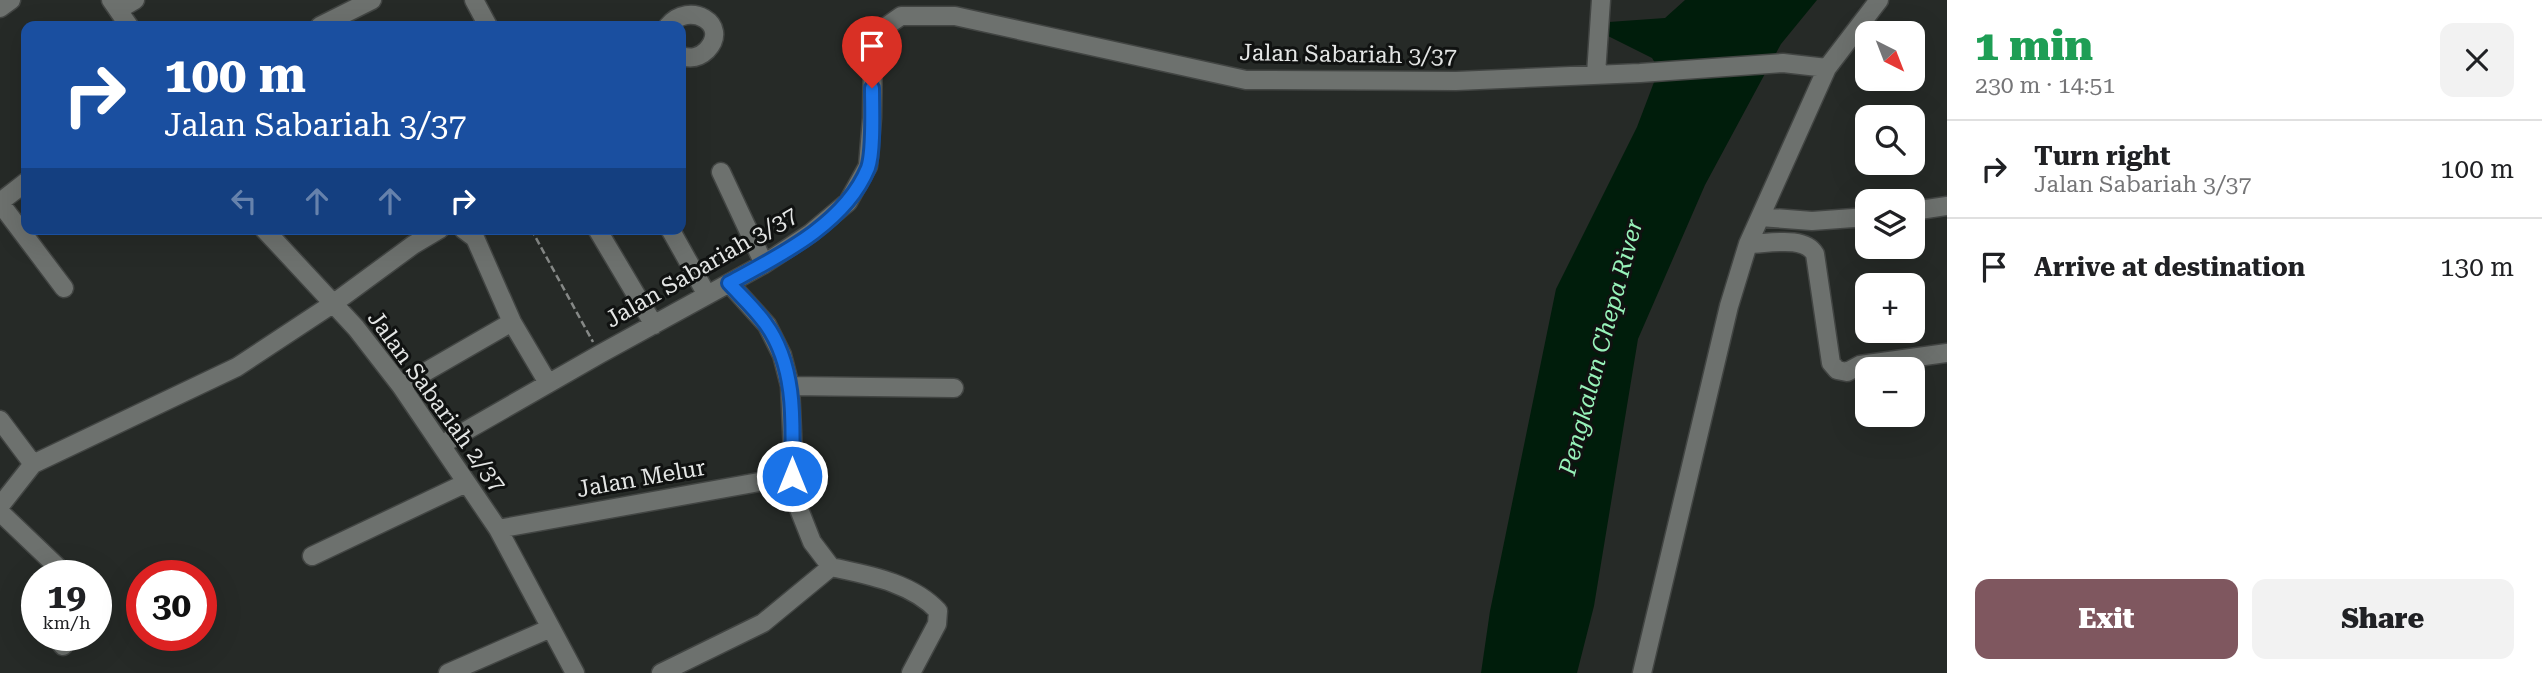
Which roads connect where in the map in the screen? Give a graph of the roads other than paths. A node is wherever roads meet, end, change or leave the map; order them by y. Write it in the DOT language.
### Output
graph roads {
  1 [pos="11,0"];
  2 [pos="135,0"];
  3 [pos="372,0"];
  4 [pos="474,0"];
  5 [pos="1879,0"];
  6 [pos="115,5"];
  7 [pos="689,5"];
  8 [pos="1600,6"];
  9 [pos="0,8"];
  10 [pos="126,21"];
  11 [pos="330,21"];
  12 [pos="485,21"];
  13 [pos="671,21"];
  14 [pos="686,57"];
  15 [pos="1827,68"];
  16 [pos="1596,74"];
  17 [pos="721,173"];
  18 [pos="21,186"];
  19 [pos="0,202"];
  20 [pos="1947,206"];
  21 [pos="1925,209"];
  22 [pos="1760,217"];
  23 [pos="1855,218"];
  24 [pos="21,230"];
  25 [pos="25,235"];
  26 [pos="270,235"];
  27 [pos="430,235"];
  28 [pos="471,235"];
  29 [pos="601,235"];
  30 [pos="673,235"];
  31 [pos="1748,244"];
  32 [pos="764,264"];
  33 [pos="729,283"];
  34 [pos="64,288"];
  35 [pos="707,295"];
  36 [pos="334,303"];
  37 [pos="512,322"];
  38 [pos="654,325"];
  39 [pos="1947,354"];
  40 [pos="548,383"];
  41 [pos="401,386"];
  42 [pos="790,386"];
  43 [pos="954,388"];
  44 [pos="0,420"];
  45 [pos="441,445"];
  46 [pos="33,464"];
  47 [pos="792,476"];
  48 [pos="466,483"];
  49 [pos="0,506"];
  50 [pos="0,512"];
  51 [pos="498,529"];
  52 [pos="312,555"];
  53 [pos="50,560"];
  54 [pos="831,567"];
  55 [pos="551,628"];
  56 [pos="448,673"];
  57 [pos="575,673"];
  58 [pos="661,673"];
  59 [pos="911,673"];
  60 [pos="1642,673"];
  1 -- 9 [label="street"];
  2 -- 6 [label="street"];
  3 -- 11 [label="street"];
  4 -- 12 [label="street"];
  5 -- 15 [label="street"];
  6 -- 10 [label="street"];
  7 -- 13 [label="street"];
  7 -- 14 [label="street"];
  8 -- 16 [label="street"];
  15 -- 16 [label="street, Jalan Sabariah 3/37"];
  15 -- 22 [label="street"];
  16 -- 32 [label="street, Jalan Sabariah 3/37"];
  17 -- 32 [label="street"];
  18 -- 19 [label="street"];
  19 -- 24 [label="street"];
  20 -- 21 [label="street"];
  22 -- 23 [label="street"];
  22 -- 31 [label="street"];
  25 -- 34 [label="street"];
  26 -- 36 [label="street, Jalan Sabariah 2/37"];
  27 -- 36 [label="street"];
  28 -- 37 [label="street"];
  29 -- 38 [label="street"];
  30 -- 35 [label="street"];
  31 -- 39 [label="street"];
  31 -- 60 [label="street"];
  32 -- 33 [label="street, Jalan Sabariah 3/37"];
  33 -- 35 [label="street, Jalan Sabariah 3/37"];
  33 -- 42 [label="street"];
  35 -- 38 [label="street, Jalan Sabariah 3/37"];
  36 -- 41 [label="street, Jalan Sabariah 2/37"];
  36 -- 46 [label="street"];
  37 -- 40 [label="street"];
  37 -- 41 [label="street"];
  38 -- 40 [label="street, Jalan Sabariah 3/37"];
  40 -- 45 [label="street, Jalan Sabariah 3/37"];
  41 -- 45 [label="street, Jalan Sabariah 2/37"];
  42 -- 43 [label="street"];
  42 -- 47 [label="street"];
  44 -- 46 [label="street"];
  45 -- 48 [label="street, Jalan Sabariah 2/37"];
  46 -- 49 [label="street"];
  47 -- 51 [label="street, Jalan Melur"];
  47 -- 54 [label="street"];
  48 -- 51 [label="street, Jalan Sabariah 2/37"];
  48 -- 52 [label="street"];
  50 -- 53 [label="street"];
  51 -- 55 [label="street, Jalan Sabariah 2/37"];
  54 -- 58 [label="street"];
  54 -- 59 [label="street"];
  55 -- 56 [label="street"];
  55 -- 57 [label="street, Jalan Sabariah 2/37"];
}
